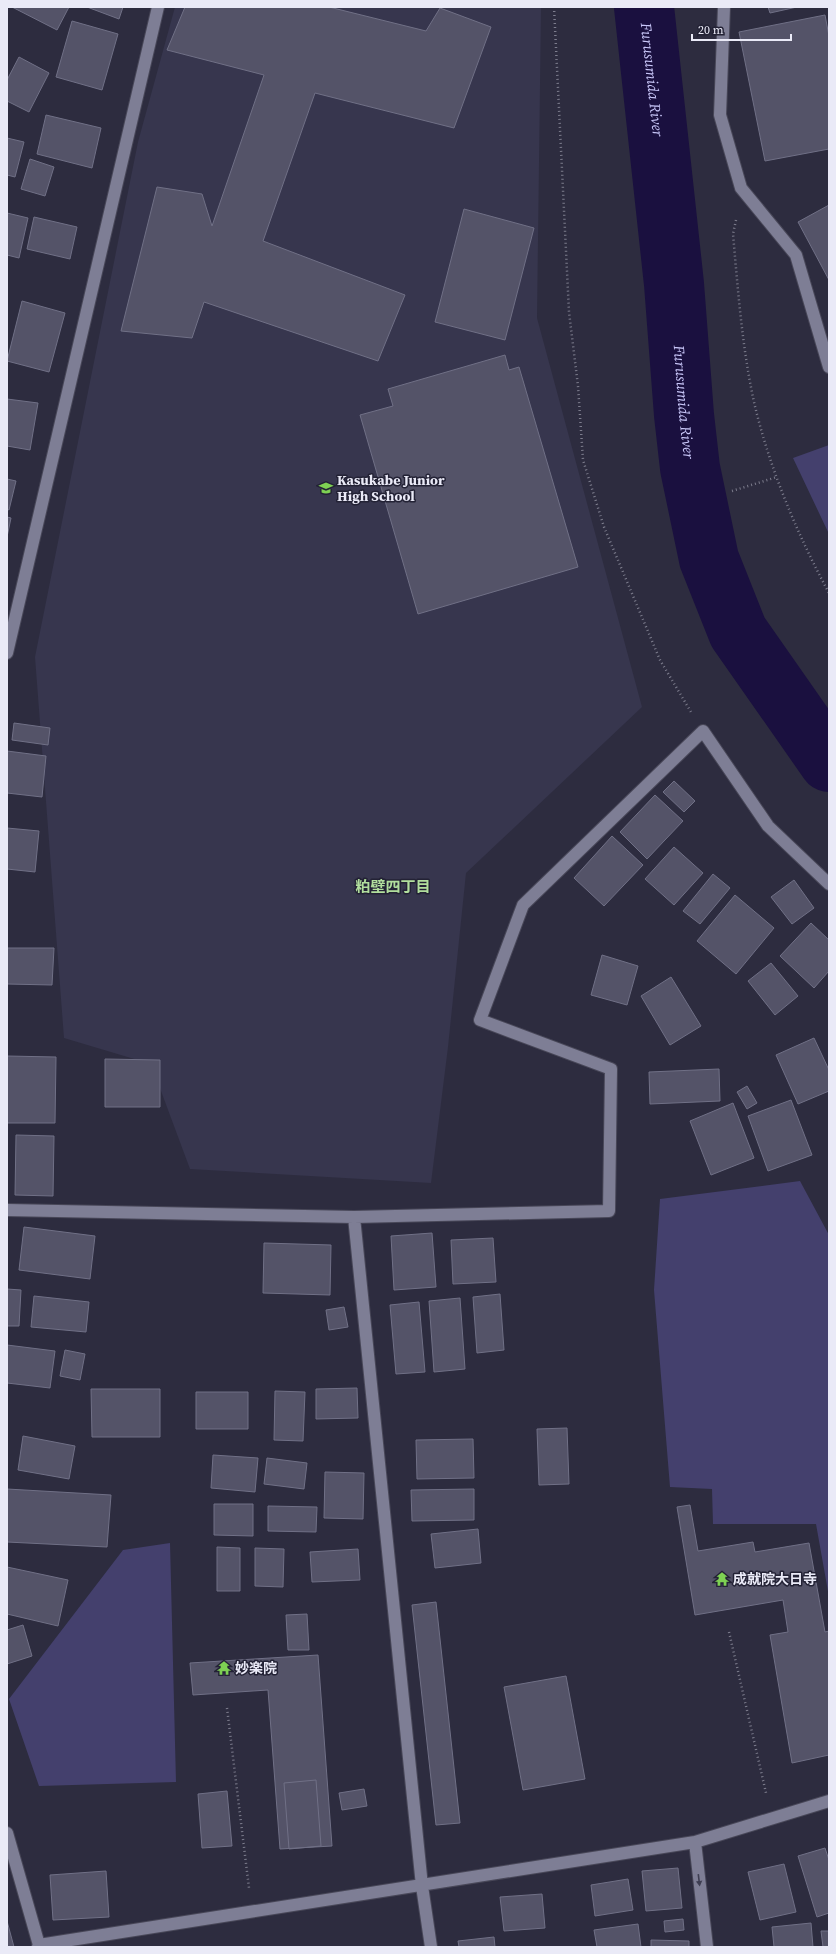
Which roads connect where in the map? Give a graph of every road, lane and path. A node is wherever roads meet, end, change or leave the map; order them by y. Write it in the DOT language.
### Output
graph roads {
  1 [pos="158,7"];
  2 [pos="554,7"];
  3 [pos="724,7"];
  4 [pos="741,188"];
  5 [pos="829,367"];
  6 [pos="777,477"];
  7 [pos="732,491"];
  8 [pos="829,593"];
  9 [pos="7,653"];
  10 [pos="703,731"];
  11 [pos="829,884"];
  12 [pos="7,1210"];
  13 [pos="354,1216"];
  14 [pos="729,1632"];
  15 [pos="227,1708"];
  16 [pos="766,1793"];
  17 [pos="829,1800"];
  18 [pos="7,1833"];
  19 [pos="695,1842"];
  20 [pos="422,1886"];
  21 [pos="252,1913"];
  22 [pos="54,1945"];
  23 [pos="38,1946"];
  24 [pos="432,1947"];
  25 [pos="707,1947"];
  1 -- 9 [label="street"];
  2 -- 10 [label="path"];
  3 -- 4 [label="street"];
  4 -- 5 [label="street"];
  4 -- 6 [label="path"];
  6 -- 7 [label="path"];
  6 -- 8 [label="path"];
  10 -- 11 [label="street"];
  10 -- 13 [label="street"];
  12 -- 13 [label="street"];
  13 -- 20 [label="street"];
  14 -- 16 [label="path"];
  15 -- 21 [label="path"];
  17 -- 19 [label="street"];
  18 -- 23 [label="street"];
  19 -- 20 [label="street"];
  19 -- 25 [label="street, one-way"];
  20 -- 21 [label="street"];
  20 -- 24 [label="street"];
  21 -- 22 [label="street"];
  22 -- 23 [label="street"];
}
